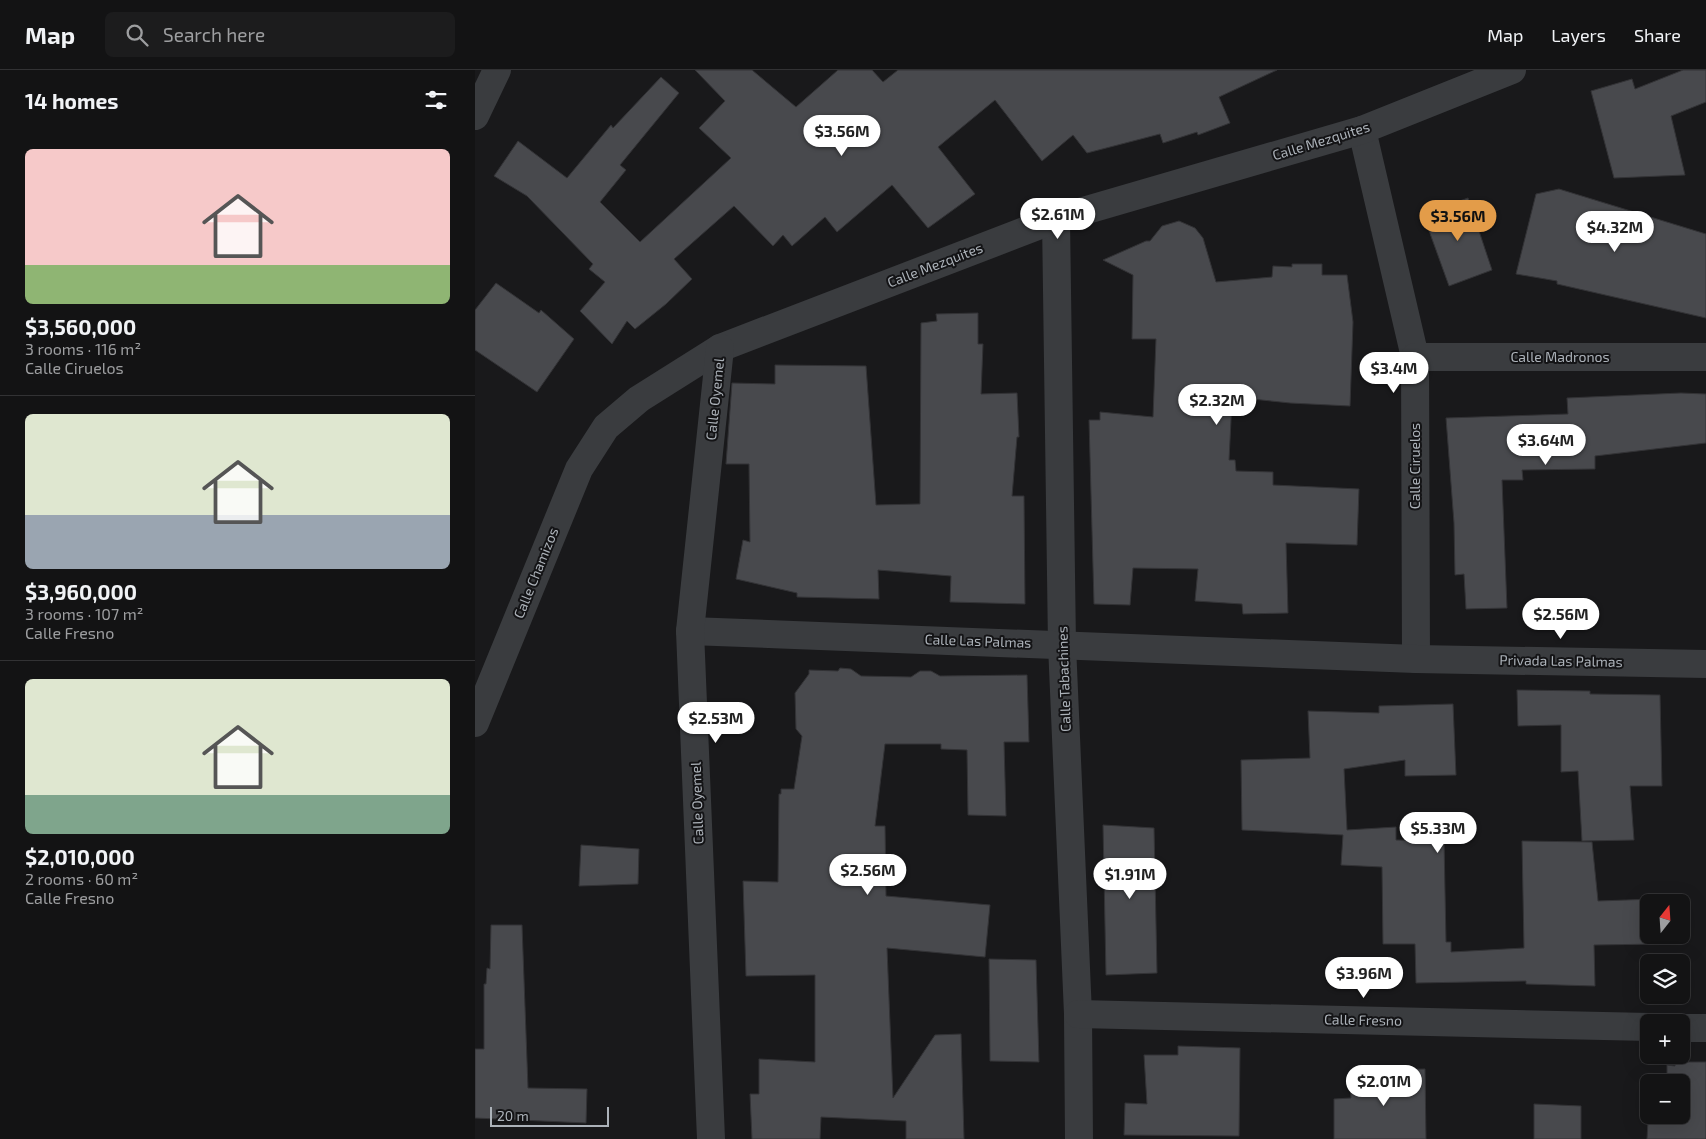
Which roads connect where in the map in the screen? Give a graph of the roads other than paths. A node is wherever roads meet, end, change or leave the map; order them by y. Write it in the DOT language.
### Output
graph roads {
  1 [pos="497,70"];
  2 [pos="1512,70"];
  3 [pos="475,116"];
  4 [pos="1362,130"];
  5 [pos="1056,219"];
  6 [pos="720,348"];
  7 [pos="1415,357"];
  8 [pos="1706,357"];
  9 [pos="605,427"];
  10 [pos="691,631"];
  11 [pos="1062,645"];
  12 [pos="1416,659"];
  13 [pos="1706,664"];
  14 [pos="475,723"];
  15 [pos="1077,1014"];
  16 [pos="1640,1027"];
  17 [pos="1690,1028"];
  18 [pos="1706,1028"];
  19 [pos="711,1139"];
  20 [pos="1079,1139"];
  1 -- 3 [label="street"];
  2 -- 4 [label="street, Calle Mezquites"];
  4 -- 5 [label="street, Calle Mezquites"];
  4 -- 7 [label="street, Calle Ciruelos"];
  5 -- 6 [label="street, Calle Mezquites"];
  5 -- 11 [label="street, Calle Tabachines"];
  6 -- 9 [label="street, Calle Mezquites"];
  6 -- 10 [label="street, Calle Oyemel"];
  7 -- 8 [label="street, Calle Madronos"];
  7 -- 12 [label="street, Calle Ciruelos"];
  9 -- 14 [label="street, Calle Chamizos"];
  10 -- 11 [label="street, Calle Las Palmas"];
  10 -- 19 [label="street, Calle Oyemel"];
  11 -- 12 [label="street, Calle Las Palmas"];
  11 -- 15 [label="street, Calle Tabachines"];
  12 -- 13 [label="street, Privada Las Palmas"];
  15 -- 16 [label="street, Calle Fresno"];
  15 -- 20 [label="street, Calle Tabachines"];
  17 -- 18 [label="street"];
}
